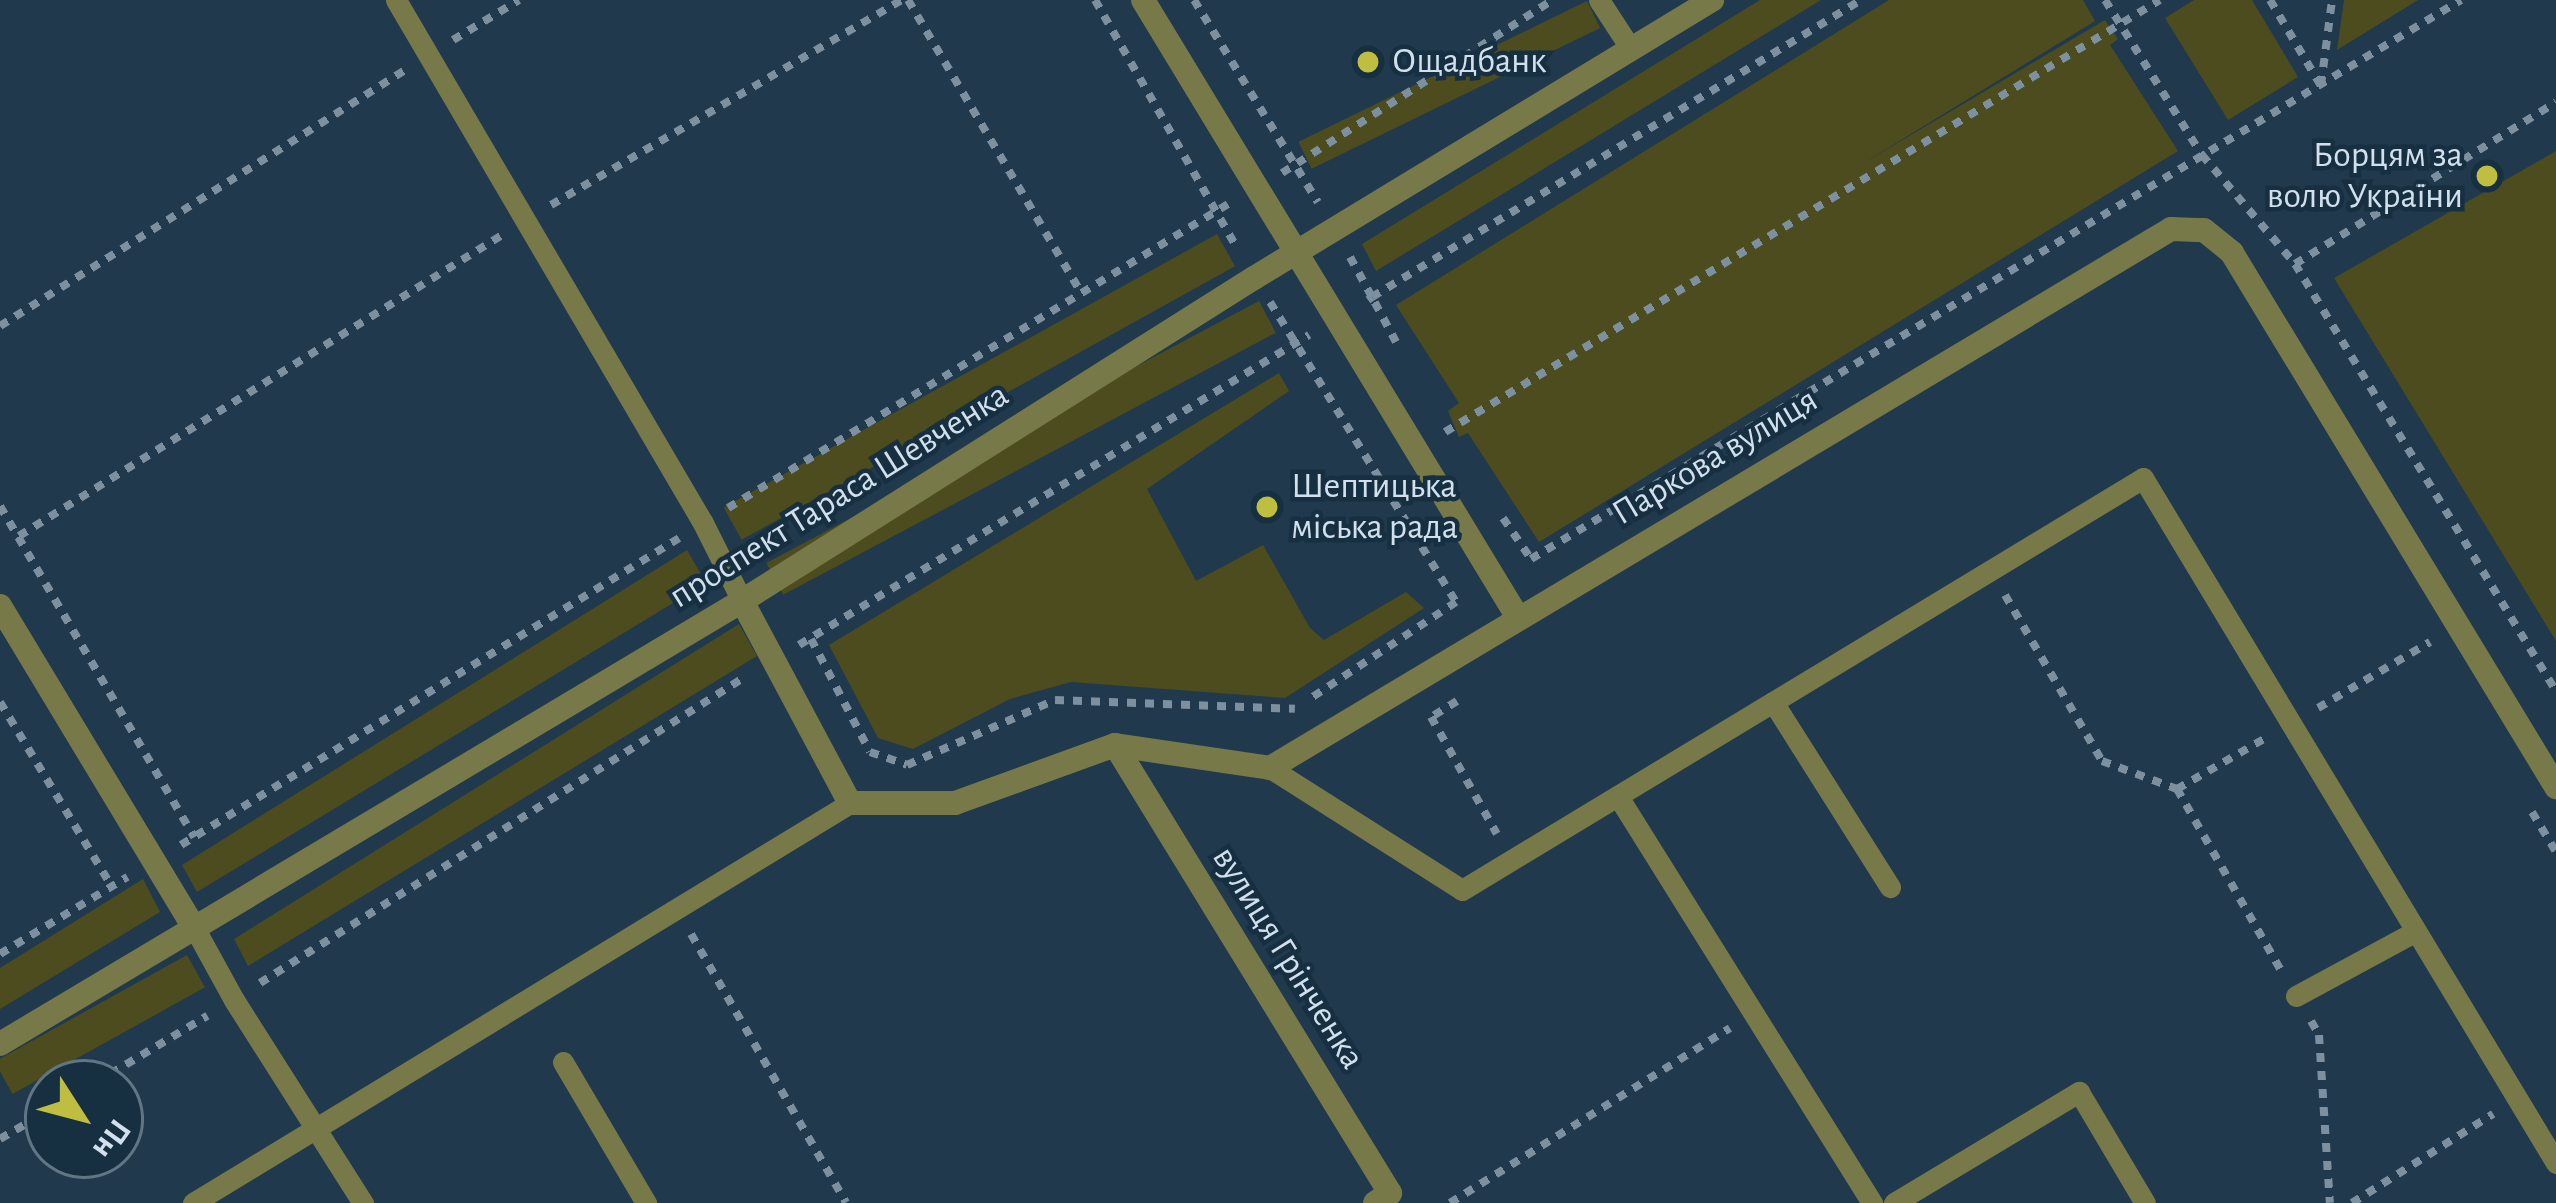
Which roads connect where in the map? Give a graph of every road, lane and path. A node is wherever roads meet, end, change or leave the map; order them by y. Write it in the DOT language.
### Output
graph roads {
  1 [pos="396,0"];
  2 [pos="519,0"];
  3 [pos="905,0"];
  4 [pos="1143,0"];
  5 [pos="1194,0"];
  6 [pos="1552,0"];
  7 [pos="1599,0"];
  8 [pos="1712,0"];
  9 [pos="1861,0"];
  10 [pos="2105,0"];
  11 [pos="2160,0"];
  12 [pos="2270,0"];
  13 [pos="2332,0"];
  14 [pos="2461,0"];
  15 [pos="2120,25"];
  16 [pos="1631,49"];
  17 [pos="429,54"];
  18 [pos="2321,86"];
  19 [pos="2556,102"];
  20 [pos="2201,154"];
  21 [pos="1296,165"];
  22 [pos="1256,188"];
  23 [pos="527,219"];
  24 [pos="1336,231"];
  25 [pos="1293,254"];
  26 [pos="2295,264"];
  27 [pos="1082,293"];
  28 [pos="1372,297"];
  29 [pos="1336,322"];
  30 [pos="0,326"];
  31 [pos="1403,356"];
  32 [pos="1434,413"];
  33 [pos="1444,433"];
  34 [pos="1412,447"];
  35 [pos="1457,451"];
  36 [pos="1494,505"];
  37 [pos="0,506"];
  38 [pos="704,523"];
  39 [pos="19,536"];
  40 [pos="1989,568"];
  41 [pos="742,601"];
  42 [pos="1456,602"];
  43 [pos="0,606"];
  44 [pos="1517,616"];
  45 [pos="811,638"];
  46 [pos="775,658"];
  47 [pos="2556,692"];
  48 [pos="1773,701"];
  49 [pos="0,702"];
  50 [pos="1115,745"];
  51 [pos="1270,768"];
  52 [pos="2556,787"];
  53 [pos="1619,798"];
  54 [pos="850,803"];
  55 [pos="194,837"];
  56 [pos="155,861"];
  57 [pos="112,886"];
  58 [pos="1889,886"];
  59 [pos="679,912"];
  60 [pos="195,929"];
  61 [pos="2416,931"];
  62 [pos="0,954"];
  63 [pos="2296,996"];
  64 [pos="234,1000"];
  65 [pos="1751,1015"];
  66 [pos="0,1044"];
  67 [pos="134,1059"];
  68 [pos="562,1062"];
  69 [pos="2517,1099"];
  70 [pos="318,1126"];
  71 [pos="2556,1163"];
  72 [pos="194,1203"];
  73 [pos="363,1203"];
  74 [pos="646,1203"];
  75 [pos="846,1203"];
  76 [pos="1375,1203"];
  77 [pos="1450,1203"];
  78 [pos="1872,1203"];
  79 [pos="1894,1203"];
  80 [pos="2145,1203"];
  81 [pos="2330,1203"];
  82 [pos="2352,1203"];
  1 -- 17 [label="lane"];
  2 -- 17 [label="path"];
  3 -- 23 [label="path"];
  3 -- 27 [label="path"];
  4 -- 22 [label="street"];
  5 -- 21 [label="path"];
  6 -- 21 [label="path"];
  7 -- 16 [label="lane"];
  8 -- 16 [label="street, проспект Тараса Шевченка"];
  9 -- 28 [label="path"];
  10 -- 15 [label="path"];
  11 -- 15 [label="path"];
  12 -- 18 [label="path"];
  13 -- 18 [label="path"];
  14 -- 18 [label="path"];
  15 -- 20 [label="path"];
  15 -- 33 [label="path"];
  16 -- 24 [label="street, проспект Тараса Шевченка"];
  17 -- 23 [label="lane"];
  17 -- 30 [label="path"];
  18 -- 20 [label="path"];
  19 -- 26 [label="path"];
  20 -- 26 [label="path"];
  20 -- 36 [label="path"];
  21 -- 22 [label="path"];
  21 -- 24 [label="path"];
  22 -- 25 [label="street"];
  22 -- 27 [label="path"];
  23 -- 38 [label="lane"];
  23 -- 39 [label="path"];
  24 -- 25 [label="street, проспект Тараса Шевченка"];
  24 -- 28 [label="path"];
  25 -- 29 [label="street"];
  25 -- 41 [label="street, проспект Тараса Шевченка"];
  26 -- 47 [label="path"];
  27 -- 38 [label="path"];
  28 -- 29 [label="path"];
  28 -- 31 [label="path"];
  29 -- 34 [label="street"];
  29 -- 45 [label="path"];
  32 -- 33 [label="path"];
  33 -- 34 [label="path"];
  33 -- 35 [label="path"];
  34 -- 44 [label="street"];
  37 -- 39 [label="path"];
  38 -- 41 [label="lane"];
  38 -- 55 [label="path"];
  39 -- 55 [label="path"];
  40 -- 48 [label="lane"];
  40 -- 61 [label="lane"];
  40 -- 63 [label="path"];
  41 -- 46 [label="street"];
  41 -- 60 [label="street, проспект Тараса Шевченка"];
  42 -- 45 [label="path"];
  43 -- 56 [label="street"];
  44 -- 51 [label="street, Паркова вулиця"];
  44 -- 52 [label="street, Паркова вулиця"];
  45 -- 46 [label="path"];
  46 -- 54 [label="street"];
  46 -- 64 [label="path"];
  48 -- 53 [label="lane"];
  48 -- 58 [label="lane"];
  49 -- 57 [label="path"];
  50 -- 51 [label="street"];
  50 -- 54 [label="street"];
  50 -- 76 [label="street, вулиця Грінченка"];
  51 -- 53 [label="lane"];
  53 -- 65 [label="lane"];
  54 -- 59 [label="lane"];
  55 -- 56 [label="path"];
  56 -- 57 [label="path"];
  56 -- 60 [label="street"];
  57 -- 62 [label="path"];
  59 -- 70 [label="lane"];
  59 -- 75 [label="path"];
  60 -- 64 [label="lane"];
  60 -- 66 [label="street, проспект Тараса Шевченка"];
  61 -- 63 [label="lane"];
  61 -- 69 [label="lane"];
  63 -- 81 [label="path"];
  64 -- 67 [label="path"];
  64 -- 70 [label="lane"];
  65 -- 77 [label="path"];
  65 -- 78 [label="lane"];
  68 -- 74 [label="lane"];
  69 -- 71 [label="lane"];
  69 -- 82 [label="path"];
  70 -- 72 [label="lane"];
  70 -- 73 [label="lane"];
  79 -- 80 [label="lane"];
}
